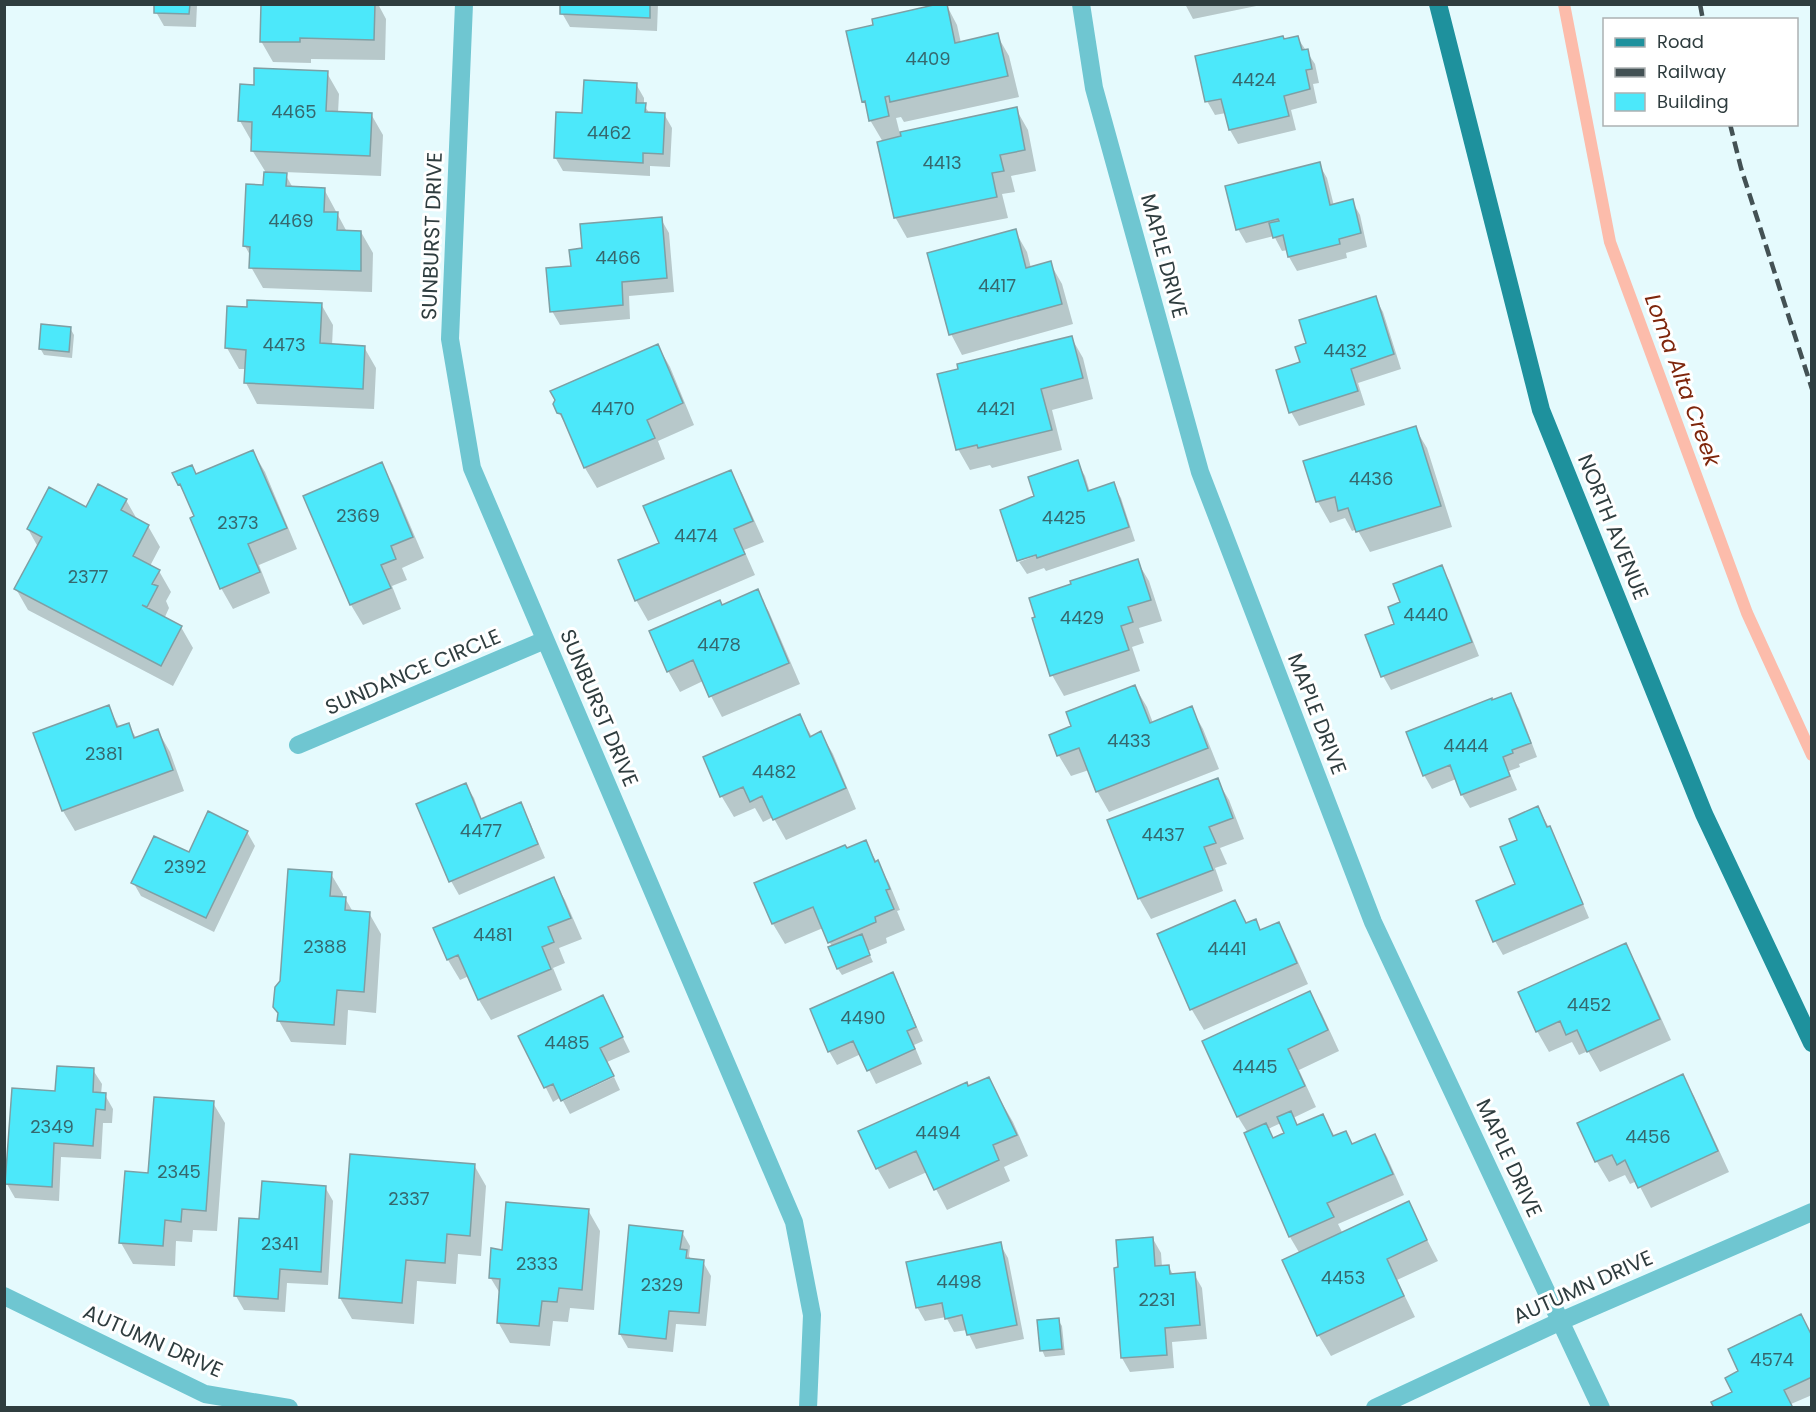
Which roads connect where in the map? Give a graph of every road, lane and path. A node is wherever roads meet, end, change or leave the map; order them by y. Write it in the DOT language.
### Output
graph roads {
  1 [pos="464,4"];
  2 [pos="1081,4"];
  3 [pos="1437,4"];
  4 [pos="545,640"];
  5 [pos="298,746"];
  6 [pos="1812,1043"];
  7 [pos="1812,1212"];
  8 [pos="4,1296"];
  9 [pos="1561,1321"];
  10 [pos="289,1407"];
  11 [pos="808,1407"];
  12 [pos="1376,1407"];
  13 [pos="1601,1407"];
  1 -- 4 [label="street, SUNBURST DRIVE"];
  2 -- 9 [label="street, MAPLE DRIVE"];
  3 -- 6 [label="main road, NORTH AVENUE"];
  4 -- 5 [label="street, SUNDANCE CIRCLE"];
  4 -- 11 [label="street, SUNBURST DRIVE"];
  7 -- 9 [label="street, AUTUMN DRIVE"];
  8 -- 10 [label="street, AUTUMN DRIVE"];
  9 -- 12 [label="street, AUTUMN DRIVE"];
  9 -- 13 [label="street, MAPLE DRIVE"];
}
